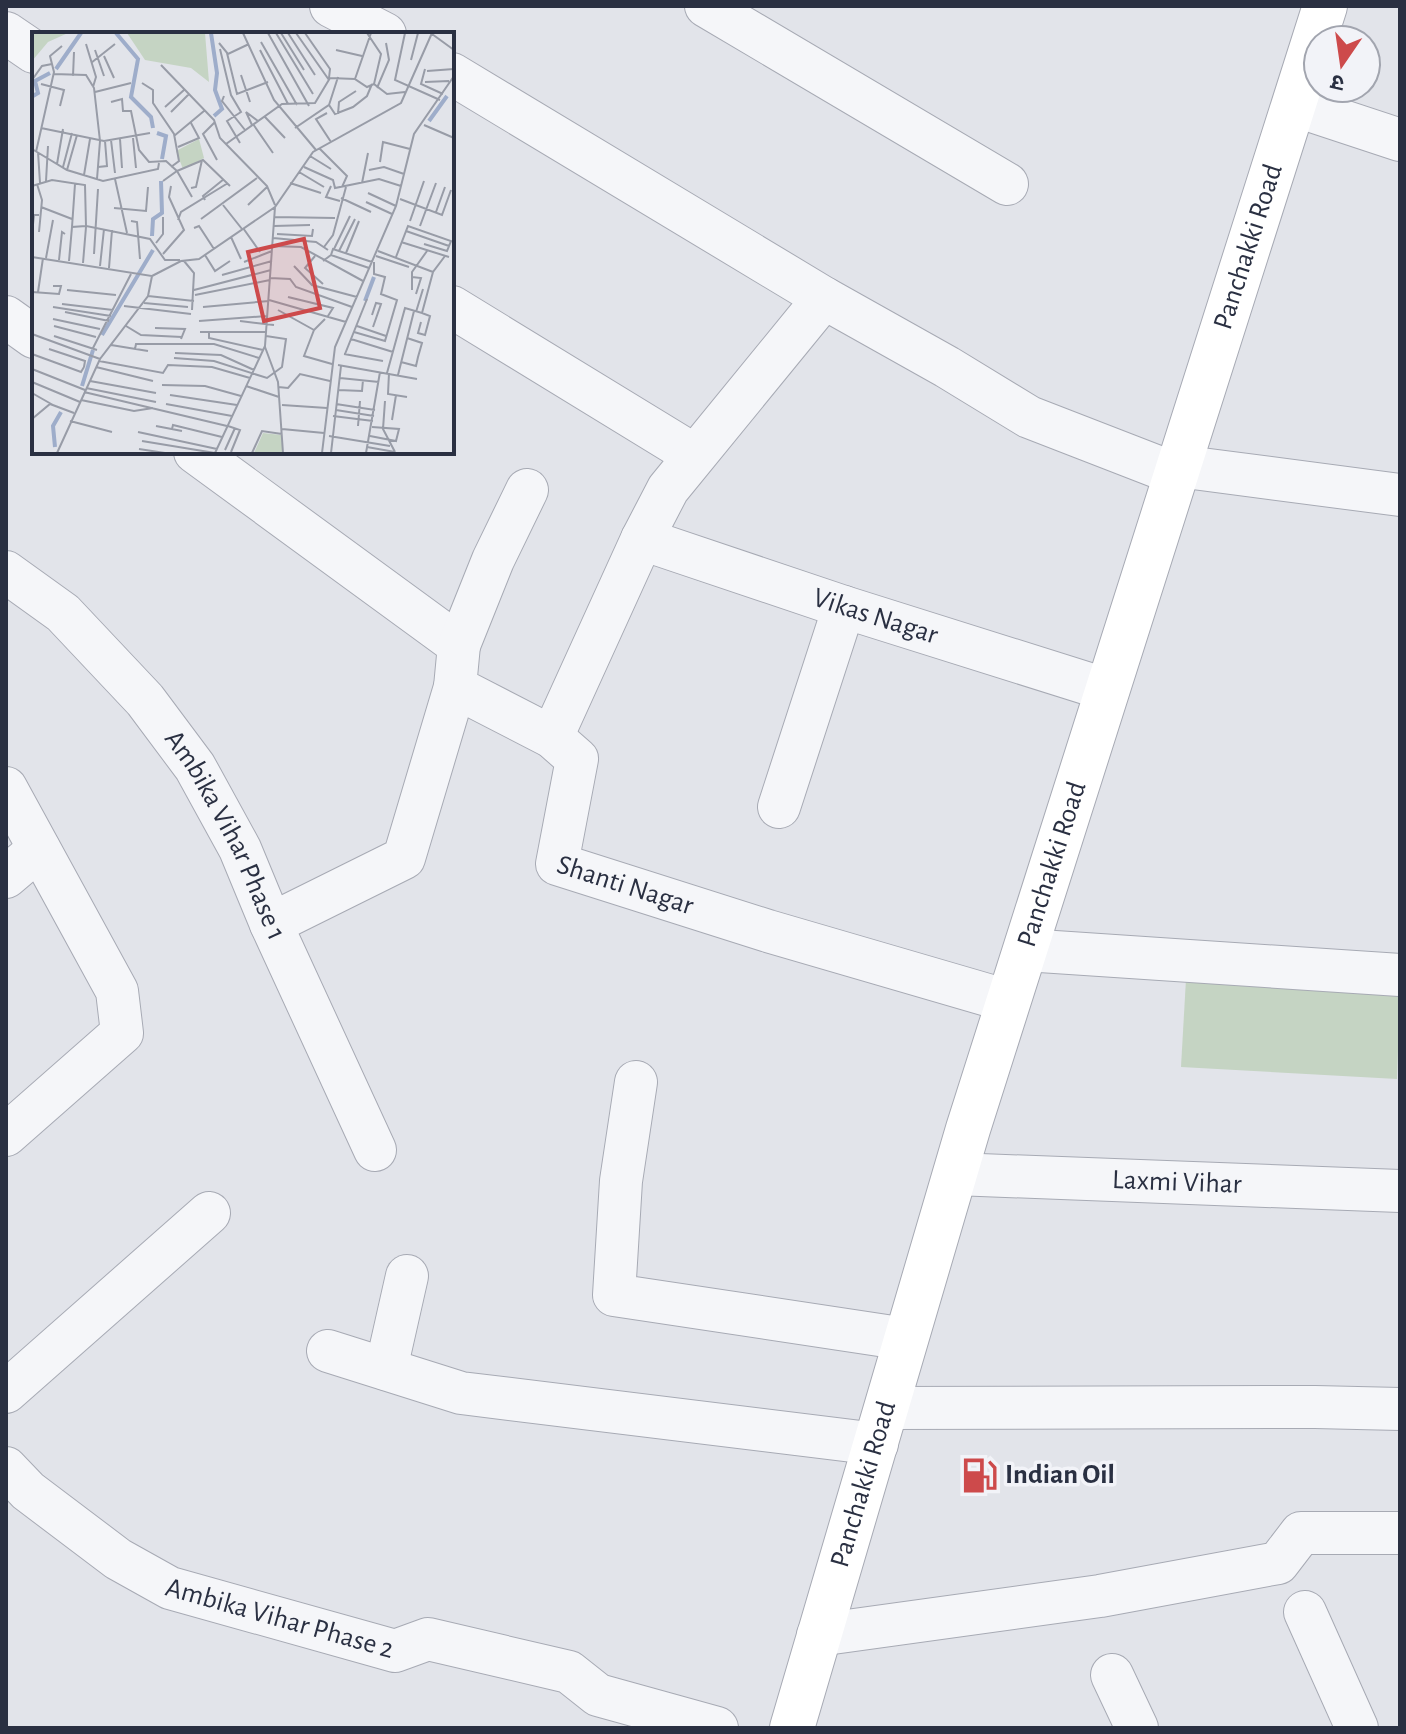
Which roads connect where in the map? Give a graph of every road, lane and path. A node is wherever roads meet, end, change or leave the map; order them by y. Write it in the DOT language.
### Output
graph roads {
  1 [pos="331,6"];
  2 [pos="706,6"];
  3 [pos="1325,6"];
  4 [pos="381,32"];
  5 [pos="6,33"];
  6 [pos="32,51"];
  7 [pos="454,75"];
  8 [pos="1294,105"];
  9 [pos="1400,140"];
  10 [pos="1007,184"];
  11 [pos="824,298"];
  12 [pos="454,308"];
  13 [pos="6,317"];
  14 [pos="32,336"];
  15 [pos="198,454"];
  16 [pos="694,455"];
  17 [pos="1177,470"];
  18 [pos="527,490"];
  19 [pos="1400,495"];
  20 [pos="642,539"];
  21 [pos="6,572"];
  22 [pos="844,607"];
  23 [pos="459,645"];
  24 [pos="455,687"];
  25 [pos="1108,690"];
  26 [pos="552,737"];
  27 [pos="6,788"];
  28 [pos="779,807"];
  29 [pos="39,849"];
  30 [pos="6,877"];
  31 [pos="271,924"];
  32 [pos="1025,950"];
  33 [pos="1400,975"];
  34 [pos="1008,1001"];
  35 [pos="636,1082"];
  36 [pos="6,1135"];
  37 [pos="375,1150"];
  38 [pos="955,1174"];
  39 [pos="1400,1191"];
  40 [pos="209,1213"];
  41 [pos="407,1276"];
  42 [pos="906,1339"];
  43 [pos="328,1351"];
  44 [pos="386,1369"];
  45 [pos="6,1392"];
  46 [pos="1400,1409"];
  47 [pos="882,1426"];
  48 [pos="6,1468"];
  49 [pos="1400,1533"];
  50 [pos="1305,1612"];
  51 [pos="818,1635"];
  52 [pos="1112,1675"];
  53 [pos="717,1728"];
  54 [pos="792,1728"];
  55 [pos="1137,1728"];
  56 [pos="1357,1728"];
  1 -- 4 [label="street"];
  2 -- 10 [label="street"];
  3 -- 8 [label="main road, Panchakki Road"];
  5 -- 6 [label="street"];
  7 -- 11 [label="street"];
  8 -- 9 [label="street"];
  8 -- 17 [label="main road, Panchakki Road"];
  11 -- 16 [label="street"];
  11 -- 17 [label="street"];
  12 -- 16 [label="street"];
  13 -- 14 [label="street"];
  15 -- 23 [label="street"];
  16 -- 20 [label="street"];
  17 -- 19 [label="street"];
  17 -- 25 [label="main road, Panchakki Road"];
  18 -- 23 [label="street"];
  20 -- 22 [label="street, Vikas Nagar"];
  20 -- 26 [label="street"];
  21 -- 31 [label="street, Ambika Vihar Phase 1"];
  22 -- 25 [label="street, Vikas Nagar"];
  22 -- 28 [label="street"];
  23 -- 24 [label="street"];
  24 -- 26 [label="street, Shanti Nagar"];
  24 -- 31 [label="street"];
  25 -- 32 [label="main road, Panchakki Road"];
  26 -- 34 [label="street, Shanti Nagar"];
  27 -- 29 [label="street"];
  29 -- 30 [label="street"];
  29 -- 36 [label="street"];
  31 -- 37 [label="street, Ambika Vihar Phase 1"];
  32 -- 33 [label="street"];
  32 -- 34 [label="main road, Panchakki Road"];
  34 -- 38 [label="main road, Panchakki Road"];
  35 -- 42 [label="street"];
  38 -- 39 [label="street, Laxmi Vihar"];
  38 -- 42 [label="main road, Panchakki Road"];
  40 -- 45 [label="street"];
  41 -- 44 [label="street"];
  42 -- 47 [label="main road, Panchakki Road"];
  43 -- 44 [label="street"];
  44 -- 47 [label="street"];
  46 -- 47 [label="street"];
  47 -- 51 [label="main road, Panchakki Road"];
  48 -- 53 [label="street, Ambika Vihar Phase 2"];
  49 -- 51 [label="street"];
  50 -- 56 [label="street"];
  51 -- 54 [label="main road, Panchakki Road"];
  52 -- 55 [label="street"];
}
